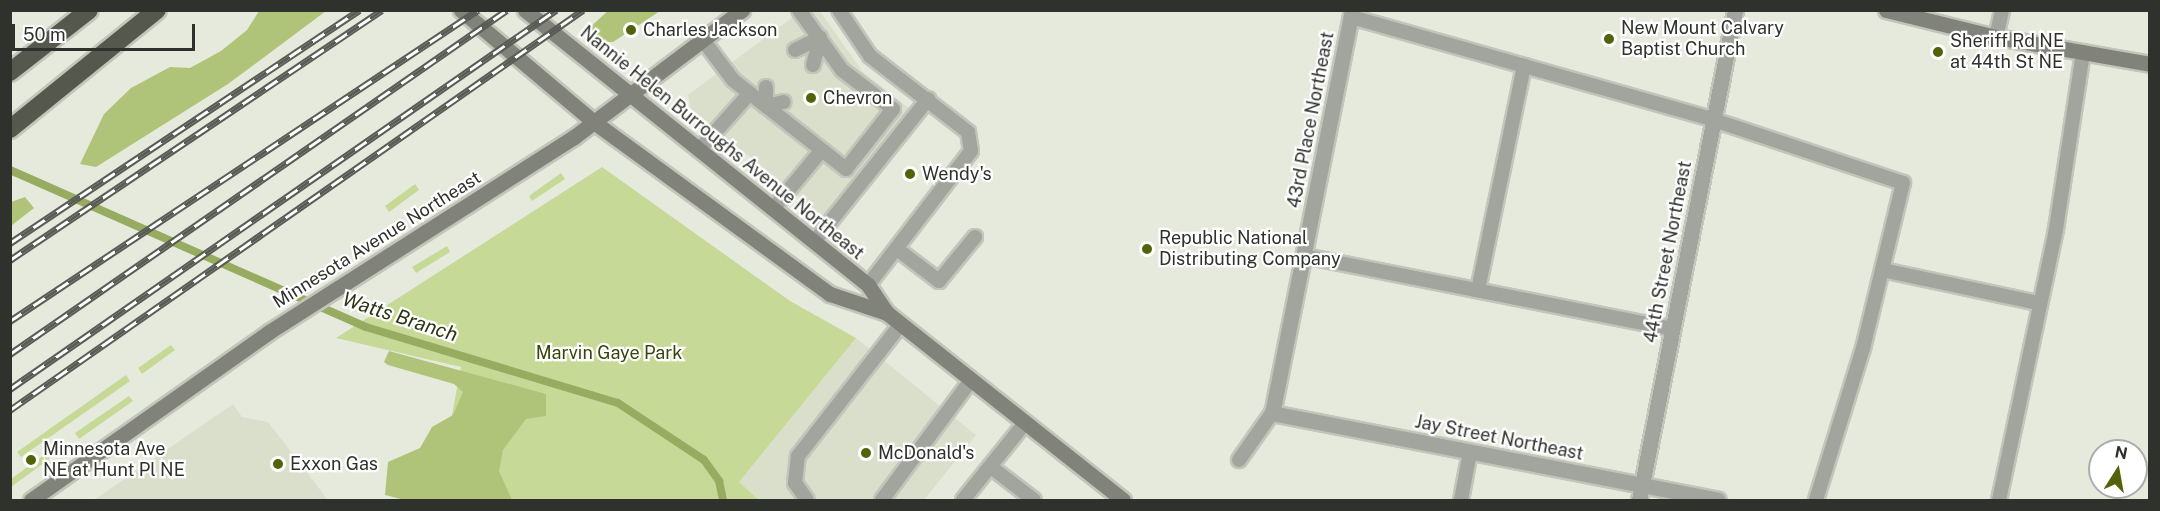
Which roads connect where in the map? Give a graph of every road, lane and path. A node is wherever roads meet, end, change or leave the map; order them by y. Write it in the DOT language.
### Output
graph roads {
  1 [pos="89,10"];
  2 [pos="157,10"];
  3 [pos="461,10"];
  4 [pos="525,10"];
  5 [pos="742,10"];
  6 [pos="799,10"];
  7 [pos="839,10"];
  8 [pos="1735,10"];
  9 [pos="1886,10"];
  10 [pos="2002,10"];
  11 [pos="1352,14"];
  12 [pos="1996,37"];
  13 [pos="820,38"];
  14 [pos="703,40"];
  15 [pos="2083,52"];
  16 [pos="2150,64"];
  17 [pos="1524,66"];
  18 [pos="10,72"];
  19 [pos="750,93"];
  20 [pos="775,94"];
  21 [pos="630,96"];
  22 [pos="927,99"];
  23 [pos="766,106"];
  24 [pos="1714,120"];
  25 [pos="594,122"];
  26 [pos="10,129"];
  27 [pos="699,150"];
  28 [pos="821,151"];
  29 [pos="773,209"];
  30 [pos="975,237"];
  31 [pos="814,242"];
  32 [pos="897,249"];
  33 [pos="1304,256"];
  34 [pos="1883,270"];
  35 [pos="868,285"];
  36 [pos="1478,290"];
  37 [pos="2038,303"];
  38 [pos="887,313"];
  39 [pos="901,324"];
  40 [pos="1673,329"];
  41 [pos="971,380"];
  42 [pos="1272,413"];
  43 [pos="1025,423"];
  44 [pos="1470,452"];
  45 [pos="1239,460"];
  46 [pos="990,467"];
  47 [pos="1641,493"];
  48 [pos="31,501"];
  49 [pos="807,501"];
  50 [pos="882,501"];
  51 [pos="963,501"];
  52 [pos="1034,501"];
  53 [pos="1123,501"];
  54 [pos="1461,501"];
  55 [pos="1718,501"];
  56 [pos="1816,501"];
  57 [pos="1999,501"];
  1 -- 18 [label="highway"];
  2 -- 26 [label="highway"];
  3 -- 25 [label="main road, Nannie Helen Burroughs Avenue Northeast"];
  4 -- 21 [label="main road, Nannie Helen Burroughs Avenue Northeast"];
  5 -- 14 [label="main road, Minnesota Avenue Northeast"];
  6 -- 13 [label="lane"];
  7 -- 22 [label="lane"];
  8 -- 24 [label="street, 44th Street Northeast"];
  9 -- 12 [label="main road"];
  10 -- 12 [label="lane"];
  11 -- 17 [label="lane"];
  11 -- 33 [label="street, 43rd Place Northeast"];
  12 -- 15 [label="main road"];
  13 -- 13 [label="lane"];
  13 -- 28 [label="lane"];
  14 -- 19 [label="lane"];
  14 -- 21 [label="main road, Minnesota Avenue Northeast"];
  15 -- 16 [label="main road"];
  15 -- 37 [label="lane"];
  17 -- 24 [label="lane"];
  17 -- 36 [label="lane"];
  19 -- 23 [label="lane"];
  19 -- 27 [label="lane"];
  20 -- 23 [label="lane"];
  21 -- 25 [label="main road, Minnesota Avenue Northeast"];
  21 -- 27 [label="main road, Nannie Helen Burroughs Avenue Northeast"];
  22 -- 31 [label="lane"];
  22 -- 32 [label="lane"];
  23 -- 28 [label="lane"];
  24 -- 34 [label="lane"];
  24 -- 40 [label="street, 44th Street Northeast"];
  25 -- 38 [label="main road, Nannie Helen Burroughs Avenue Northeast"];
  25 -- 48 [label="main road, Minnesota Avenue Northeast"];
  27 -- 29 [label="main road, Nannie Helen Burroughs Avenue Northeast"];
  28 -- 29 [label="lane"];
  29 -- 31 [label="main road, Nannie Helen Burroughs Avenue Northeast"];
  30 -- 32 [label="lane"];
  31 -- 35 [label="main road, Nannie Helen Burroughs Avenue Northeast"];
  32 -- 35 [label="lane"];
  33 -- 36 [label="lane"];
  33 -- 42 [label="street, 43rd Place Northeast"];
  34 -- 37 [label="lane"];
  34 -- 56 [label="lane"];
  35 -- 38 [label="main road, Nannie Helen Burroughs Avenue Northeast"];
  36 -- 40 [label="lane"];
  37 -- 57 [label="lane"];
  38 -- 39 [label="main road, Nannie Helen Burroughs Avenue Northeast"];
  39 -- 41 [label="main road, Nannie Helen Burroughs Avenue Northeast"];
  39 -- 49 [label="lane"];
  40 -- 47 [label="street, 44th Street Northeast"];
  41 -- 43 [label="main road, Nannie Helen Burroughs Avenue Northeast"];
  41 -- 50 [label="lane"];
  42 -- 44 [label="street, Jay Street Northeast"];
  42 -- 45 [label="lane"];
  43 -- 46 [label="lane"];
  43 -- 53 [label="main road, Nannie Helen Burroughs Avenue Northeast"];
  44 -- 47 [label="street, Jay Street Northeast"];
  44 -- 54 [label="lane"];
  46 -- 51 [label="lane"];
  46 -- 52 [label="lane"];
  47 -- 55 [label="street, Jay Street Northeast"];
}
